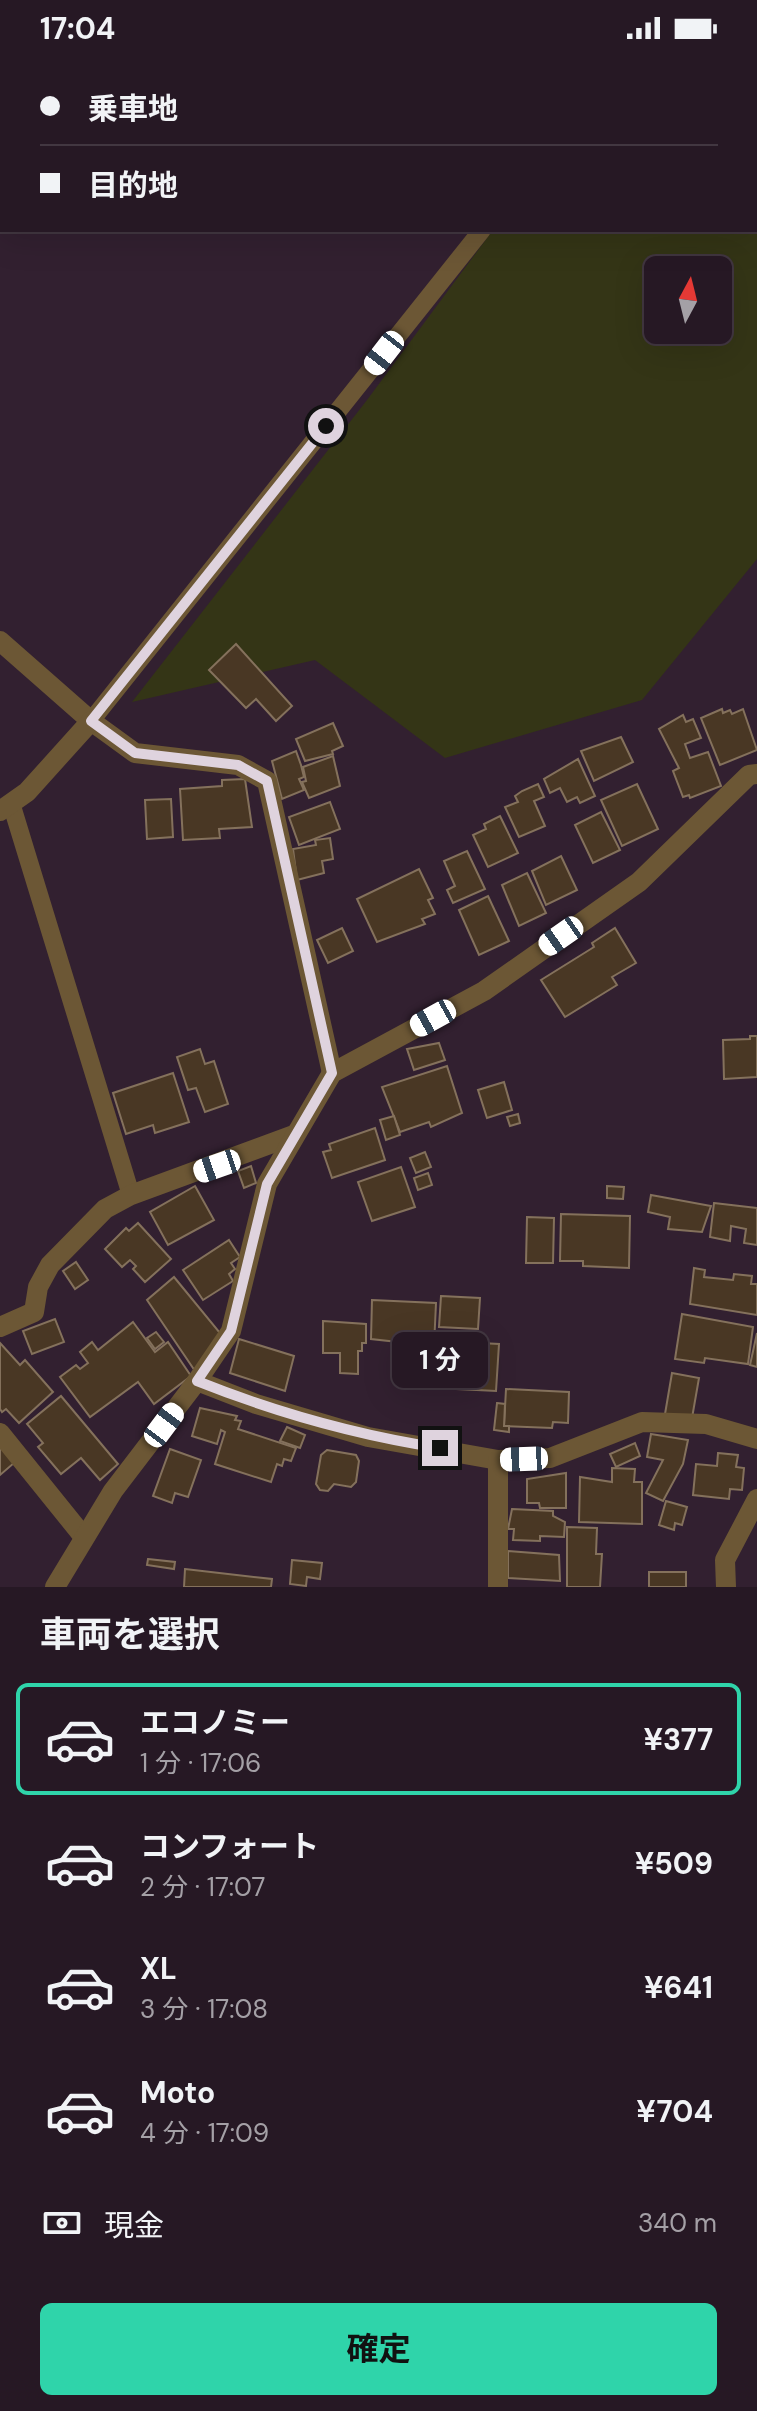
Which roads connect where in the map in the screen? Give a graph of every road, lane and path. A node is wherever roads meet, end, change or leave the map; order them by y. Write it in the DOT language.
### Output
graph roads {
  1 [pos="480,232"];
  2 [pos="0,641"];
  3 [pos="91,721"];
  4 [pos="757,774"];
  5 [pos="6,807"];
  6 [pos="332,1073"];
  7 [pos="294,1135"];
  8 [pos="131,1195"];
  9 [pos="0,1327"];
  10 [pos="197,1381"];
  11 [pos="0,1433"];
  12 [pos="757,1439"];
  13 [pos="498,1460"];
  14 [pos="757,1499"];
  15 [pos="83,1536"];
  16 [pos="55,1587"];
  17 [pos="498,1587"];
  18 [pos="726,1587"];
  1 -- 3 [label="lane"];
  2 -- 3 [label="street"];
  3 -- 5 [label="street"];
  3 -- 6 [label="street"];
  4 -- 6 [label="street"];
  5 -- 8 [label="lane"];
  6 -- 7 [label="street"];
  7 -- 8 [label="street"];
  7 -- 10 [label="street"];
  8 -- 9 [label="street"];
  10 -- 13 [label="street"];
  10 -- 15 [label="street"];
  11 -- 15 [label="street"];
  12 -- 13 [label="street"];
  13 -- 17 [label="street"];
  14 -- 18 [label="street"];
  15 -- 16 [label="street"];
}
